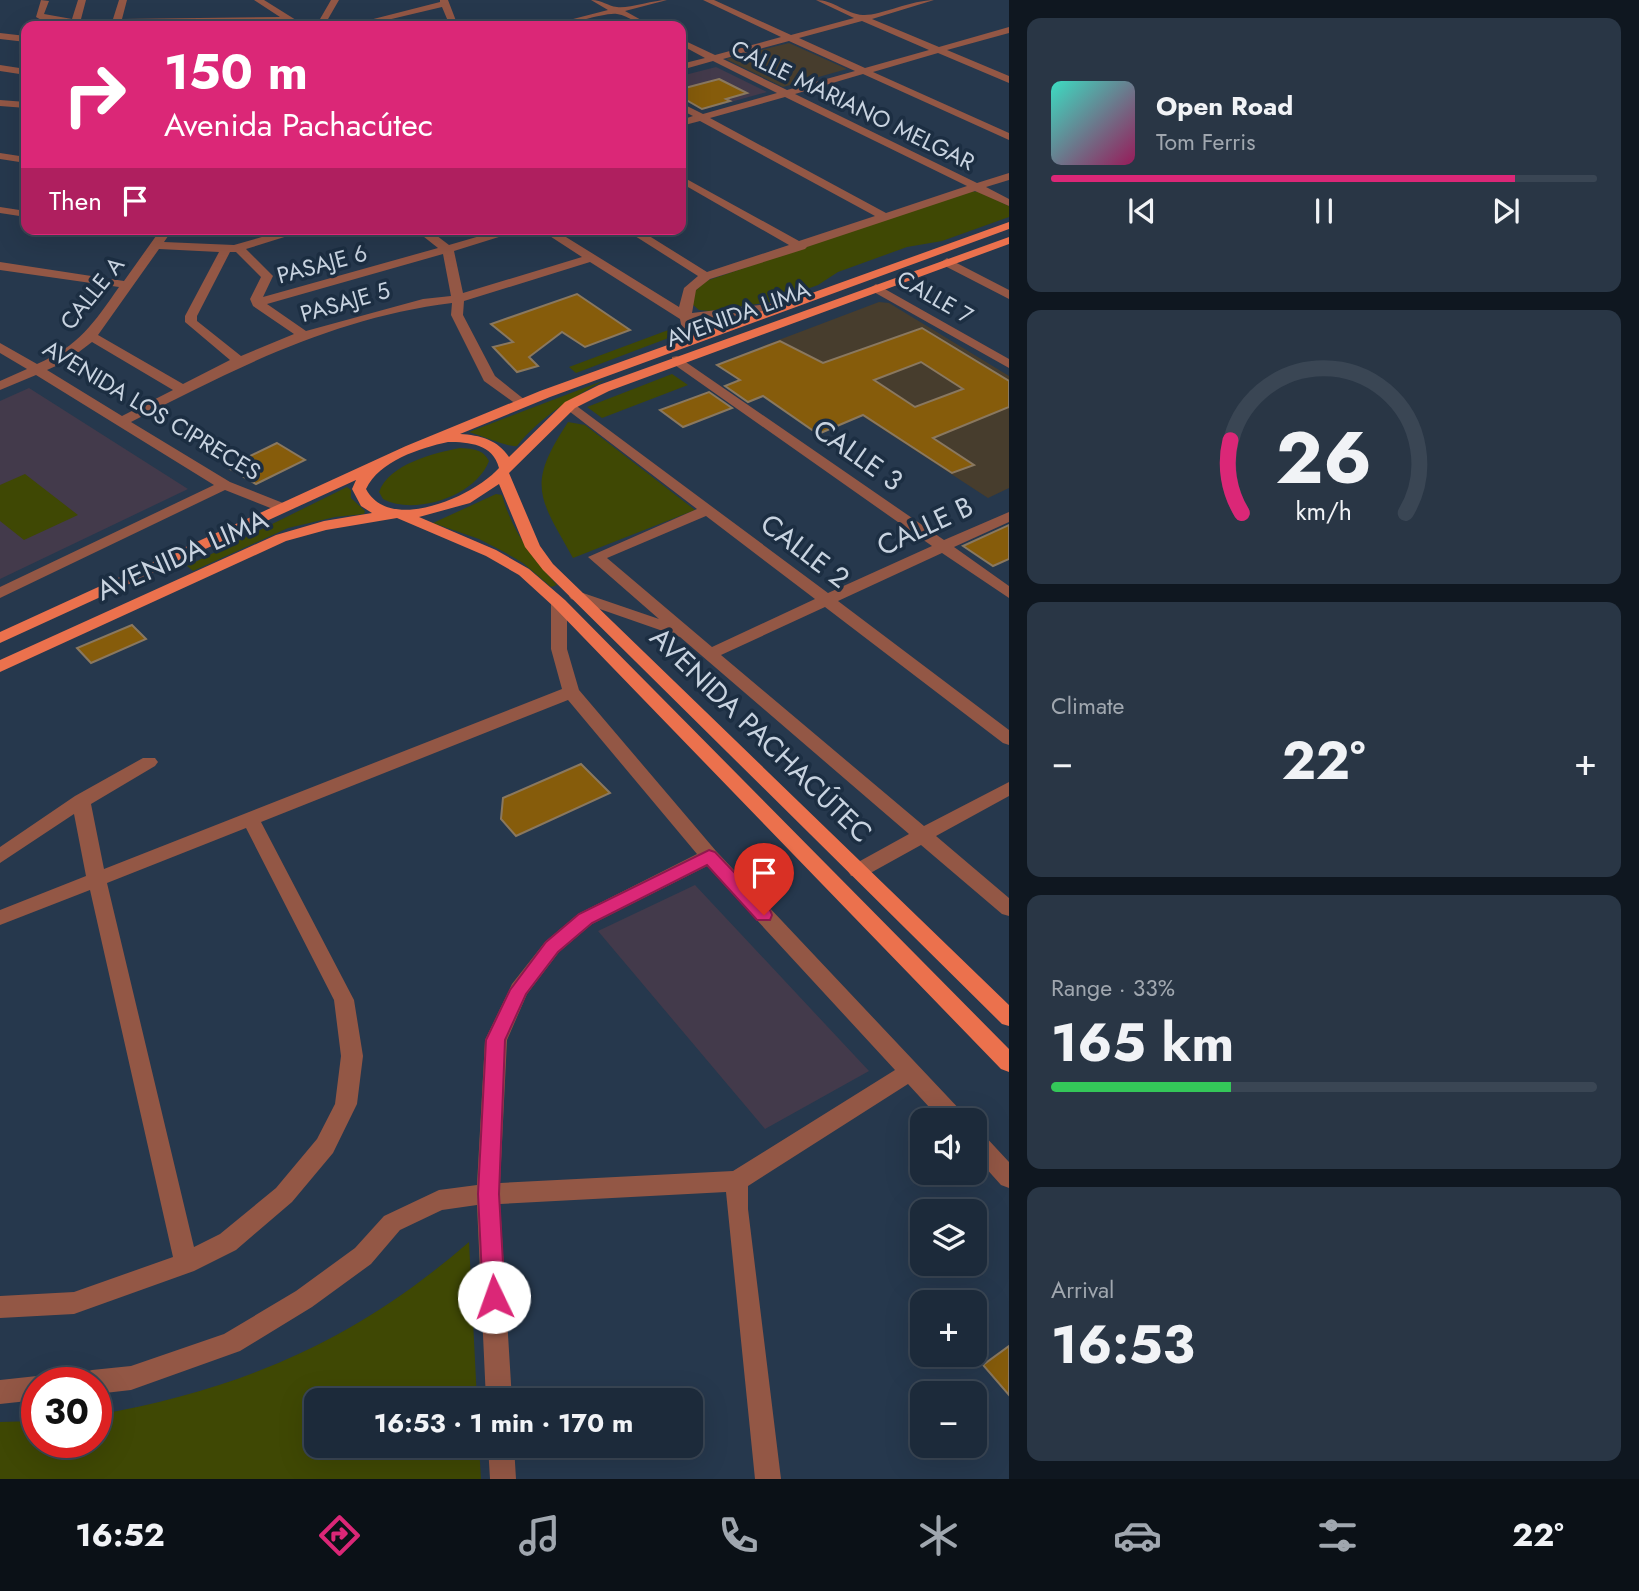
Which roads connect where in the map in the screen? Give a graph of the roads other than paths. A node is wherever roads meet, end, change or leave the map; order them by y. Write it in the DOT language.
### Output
graph roads {
  1 [pos="82,0"];
  2 [pos="123,0"];
  3 [pos="258,0"];
  4 [pos="335,0"];
  5 [pos="594,0"];
  6 [pos="663,0"];
  7 [pos="707,0"];
  8 [pos="820,0"];
  9 [pos="930,0"];
  10 [pos="45,1"];
  11 [pos="445,2"];
  12 [pos="268,3"];
  13 [pos="617,11"];
  14 [pos="863,18"];
  15 [pos="291,20"];
  16 [pos="67,21"];
  17 [pos="76,21"];
  18 [pos="117,21"];
  19 [pos="274,21"];
  20 [pos="323,21"];
  21 [pos="390,21"];
  22 [pos="452,21"];
  23 [pos="573,21"];
  24 [pos="638,21"];
  25 [pos="1009,30"];
  26 [pos="0,36"];
  27 [pos="21,38"];
  28 [pos="790,38"];
  29 [pos="686,44"];
  30 [pos="938,50"];
  31 [pos="713,58"];
  32 [pos="686,66"];
  33 [pos="0,68"];
  34 [pos="21,71"];
  35 [pos="864,71"];
  36 [pos="1009,80"];
  37 [pos="784,94"];
  38 [pos="0,103"];
  39 [pos="21,105"];
  40 [pos="686,109"];
  41 [pos="701,117"];
  42 [pos="686,122"];
  43 [pos="1009,137"];
  44 [pos="0,156"];
  45 [pos="21,159"];
  46 [pos="1009,176"];
  47 [pos="686,182"];
  48 [pos="978,188"];
  49 [pos="1009,203"];
  50 [pos="0,210"];
  51 [pos="21,213"];
  52 [pos="887,218"];
  53 [pos="1009,225"];
  54 [pos="281,235"];
  55 [pos="428,235"];
  56 [pos="499,235"];
  57 [pos="555,235"];
  58 [pos="639,235"];
  59 [pos="162,236"];
  60 [pos="1009,240"];
  61 [pos="801,247"];
  62 [pos="232,248"];
  63 [pos="448,251"];
  64 [pos="591,258"];
  65 [pos="947,262"];
  66 [pos="0,266"];
  67 [pos="706,276"];
  68 [pos="128,285"];
  69 [pos="876,288"];
  70 [pos="1009,296"];
  71 [pos="458,299"];
  72 [pos="257,303"];
  73 [pos="776,307"];
  74 [pos="686,317"];
  75 [pos="304,335"];
  76 [pos="91,336"];
  77 [pos="690,339"];
  78 [pos="0,347"];
  79 [pos="677,360"];
  80 [pos="239,361"];
  81 [pos="1009,364"];
  82 [pos="39,370"];
  83 [pos="0,386"];
  84 [pos="183,390"];
  85 [pos="520,403"];
  86 [pos="570,405"];
  87 [pos="122,421"];
  88 [pos="436,439"];
  89 [pos="382,463"];
  90 [pos="504,470"];
  91 [pos="225,485"];
  92 [pos="283,508"];
  93 [pos="708,510"];
  94 [pos="397,514"];
  95 [pos="1009,516"];
  96 [pos="942,547"];
  97 [pos="0,593"];
  98 [pos="1009,593"];
  99 [pos="568,600"];
  100 [pos="827,600"];
  101 [pos="689,635"];
  102 [pos="0,638"];
  103 [pos="710,654"];
  104 [pos="0,667"];
  105 [pos="571,692"];
  106 [pos="1009,739"];
  107 [pos="149,762"];
  108 [pos="1009,788"];
  109 [pos="81,801"];
  110 [pos="251,820"];
  111 [pos="923,836"];
  112 [pos="0,856"];
  113 [pos="709,856"];
  114 [pos="858,871"];
  115 [pos="97,881"];
  116 [pos="1009,909"];
  117 [pos="0,918"];
  118 [pos="1009,1018"];
  119 [pos="1009,1063"];
  120 [pos="909,1072"];
  121 [pos="944,1108"];
  122 [pos="987,1154"];
  123 [pos="1009,1178"];
  124 [pos="737,1181"];
  125 [pos="488,1194"];
  126 [pos="186,1263"];
  127 [pos="0,1307"];
  128 [pos="112,1380"];
  129 [pos="498,1388"];
  130 [pos="21,1390"];
  131 [pos="0,1392"];
  132 [pos="502,1458"];
  133 [pos="503,1479"];
  134 [pos="768,1479"];
  1 -- 17 [label="street"];
  2 -- 18 [label="street"];
  3 -- 12 [label="street"];
  4 -- 20 [label="street"];
  5 -- 13 [label="street"];
  6 -- 13 [label="street"];
  7 -- 28 [label="street"];
  8 -- 14 [label="street"];
  9 -- 14 [label="street"];
  10 -- 16 [label="street"];
  11 -- 21 [label="street"];
  11 -- 22 [label="street"];
  12 -- 15 [label="street"];
  13 -- 23 [label="street"];
  13 -- 24 [label="street"];
  14 -- 28 [label="street"];
  14 -- 30 [label="street"];
  15 -- 19 [label="street"];
  25 -- 30 [label="street"];
  26 -- 27 [label="street"];
  28 -- 31 [label="street"];
  28 -- 35 [label="street"];
  29 -- 31 [label="street, CALLE MARIANO MELGAR"];
  30 -- 35 [label="street"];
  30 -- 36 [label="street"];
  31 -- 32 [label="street"];
  31 -- 37 [label="street, CALLE MARIANO MELGAR"];
  33 -- 34 [label="street"];
  35 -- 37 [label="street"];
  35 -- 43 [label="street"];
  37 -- 41 [label="street"];
  37 -- 48 [label="street, CALLE MARIANO MELGAR"];
  38 -- 39 [label="street"];
  40 -- 41 [label="street"];
  41 -- 42 [label="street"];
  41 -- 52 [label="street"];
  44 -- 45 [label="street"];
  46 -- 48 [label="street, AVENIDA LIMA"];
  47 -- 61 [label="street"];
  48 -- 49 [label="street, CALLE MARIANO MELGAR"];
  48 -- 52 [label="street, AVENIDA LIMA"];
  50 -- 51 [label="street"];
  52 -- 61 [label="street, AVENIDA LIMA"];
  53 -- 73 [label="main road, AVENIDA LIMA"];
  54 -- 62 [label="street"];
  55 -- 63 [label="street"];
  56 -- 63 [label="street, PASAJE 6"];
  57 -- 64 [label="street"];
  58 -- 67 [label="street"];
  59 -- 62 [label="street"];
  59 -- 68 [label="street, CALLE A"];
  60 -- 65 [label="main road, AVENIDA LIMA"];
  61 -- 67 [label="street, AVENIDA LIMA"];
  62 -- 72 [label="street"];
  62 -- 80 [label="street"];
  63 -- 71 [label="street"];
  63 -- 72 [label="street, PASAJE 6"];
  64 -- 71 [label="street, PASAJE 5"];
  64 -- 74 [label="street"];
  65 -- 69 [label="main road, AVENIDA LIMA"];
  65 -- 70 [label="street"];
  66 -- 68 [label="street"];
  67 -- 74 [label="street, AVENIDA LIMA"];
  68 -- 76 [label="street, CALLE A"];
  69 -- 79 [label="main road, AVENIDA LIMA"];
  69 -- 81 [label="street, CALLE 7"];
  71 -- 75 [label="street, PASAJE 5"];
  71 -- 85 [label="street"];
  72 -- 75 [label="street"];
  73 -- 74 [label="street"];
  73 -- 77 [label="main road, AVENIDA LIMA"];
  74 -- 77 [label="street, AVENIDA LIMA"];
  75 -- 80 [label="street, PASAJE 5"];
  76 -- 82 [label="street, CALLE A"];
  76 -- 84 [label="street"];
  77 -- 85 [label="main road, AVENIDA LIMA"];
  78 -- 82 [label="street, AVENIDA LOS CIPRECES"];
  79 -- 86 [label="main road, AVENIDA LIMA"];
  79 -- 96 [label="street, CALLE 3"];
  80 -- 84 [label="street, PASAJE 5"];
  82 -- 83 [label="street, CALLE A"];
  82 -- 87 [label="street, AVENIDA LOS CIPRECES"];
  84 -- 87 [label="street, PASAJE 5"];
  85 -- 88 [label="main road, AVENIDA LIMA"];
  86 -- 90 [label="main road, AVENIDA LIMA"];
  86 -- 93 [label="street, CALLE 2"];
  87 -- 91 [label="street, AVENIDA LOS CIPRECES"];
  88 -- 89 [label="main road, AVENIDA LIMA"];
  88 -- 90 [label="main road, AVENIDA PACHACÚTEC"];
  89 -- 92 [label="main road, AVENIDA LIMA"];
  89 -- 94 [label="main road, AVENIDA PACHACÚTEC"];
  90 -- 94 [label="main road, AVENIDA LIMA"];
  90 -- 99 [label="main road, AVENIDA PACHACÚTEC"];
  91 -- 92 [label="street, AVENIDA LOS CIPRECES"];
  91 -- 97 [label="street, AVENIDA LIMA"];
  92 -- 102 [label="main road, AVENIDA LIMA"];
  93 -- 100 [label="street, CALLE 2"];
  93 -- 101 [label="street, AVENIDA PACHACÚTEC"];
  94 -- 99 [label="main road, AVENIDA PACHACÚTEC"];
  94 -- 104 [label="main road, AVENIDA LIMA"];
  95 -- 96 [label="street, CALLE B"];
  96 -- 98 [label="street, CALLE 3"];
  96 -- 100 [label="street, CALLE B"];
  99 -- 101 [label="street"];
  99 -- 105 [label="street"];
  99 -- 114 [label="main road, AVENIDA PACHACÚTEC"];
  99 -- 119 [label="main road, AVENIDA PACHACÚTEC"];
  100 -- 103 [label="street, CALLE B"];
  100 -- 106 [label="street, CALLE 2"];
  101 -- 103 [label="street, AVENIDA PACHACÚTEC"];
  103 -- 111 [label="street, AVENIDA PACHACÚTEC"];
  105 -- 110 [label="street"];
  105 -- 113 [label="street"];
  107 -- 109 [label="street"];
  108 -- 111 [label="street"];
  109 -- 112 [label="street"];
  109 -- 115 [label="street"];
  110 -- 115 [label="street"];
  110 -- 126 [label="street"];
  111 -- 114 [label="street"];
  111 -- 116 [label="street, AVENIDA PACHACÚTEC"];
  113 -- 120 [label="street"];
  113 -- 125 [label="street"];
  114 -- 118 [label="main road, AVENIDA PACHACÚTEC"];
  115 -- 117 [label="street"];
  115 -- 126 [label="street"];
  120 -- 121 [label="street"];
  120 -- 124 [label="street"];
  122 -- 123 [label="street"];
  124 -- 125 [label="street"];
  124 -- 134 [label="street"];
  125 -- 128 [label="street"];
  125 -- 129 [label="street"];
  126 -- 127 [label="street"];
  130 -- 131 [label="street"];
  132 -- 133 [label="street"];
}
